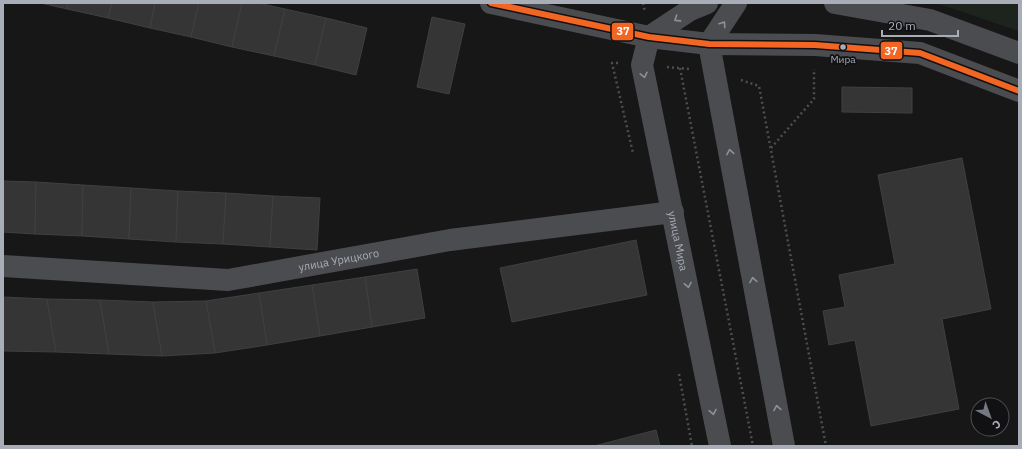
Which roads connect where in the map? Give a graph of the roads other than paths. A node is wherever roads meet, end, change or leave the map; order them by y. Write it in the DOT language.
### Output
graph roads {
  1 [pos="491,3"];
  2 [pos="707,3"];
  3 [pos="736,3"];
  4 [pos="835,3"];
  5 [pos="649,37"];
  6 [pos="709,44"];
  7 [pos="1019,53"];
  8 [pos="1019,92"];
  9 [pos="673,212"];
  10 [pos="3,266"];
  11 [pos="720,446"];
  12 [pos="784,446"];
  1 -- 5 [label="street"];
  2 -- 5 [label="street, one-way"];
  6 -- 3 [label="street, one-way"];
  4 -- 7 [label="street"];
  5 -- 6 [label="street"];
  5 -- 9 [label="street, улица Мира, one-way"];
  6 -- 8 [label="street"];
  12 -- 6 [label="street, one-way"];
  9 -- 10 [label="street, улица Урицкого"];
  9 -- 11 [label="street, улица Мира, one-way"];
}
